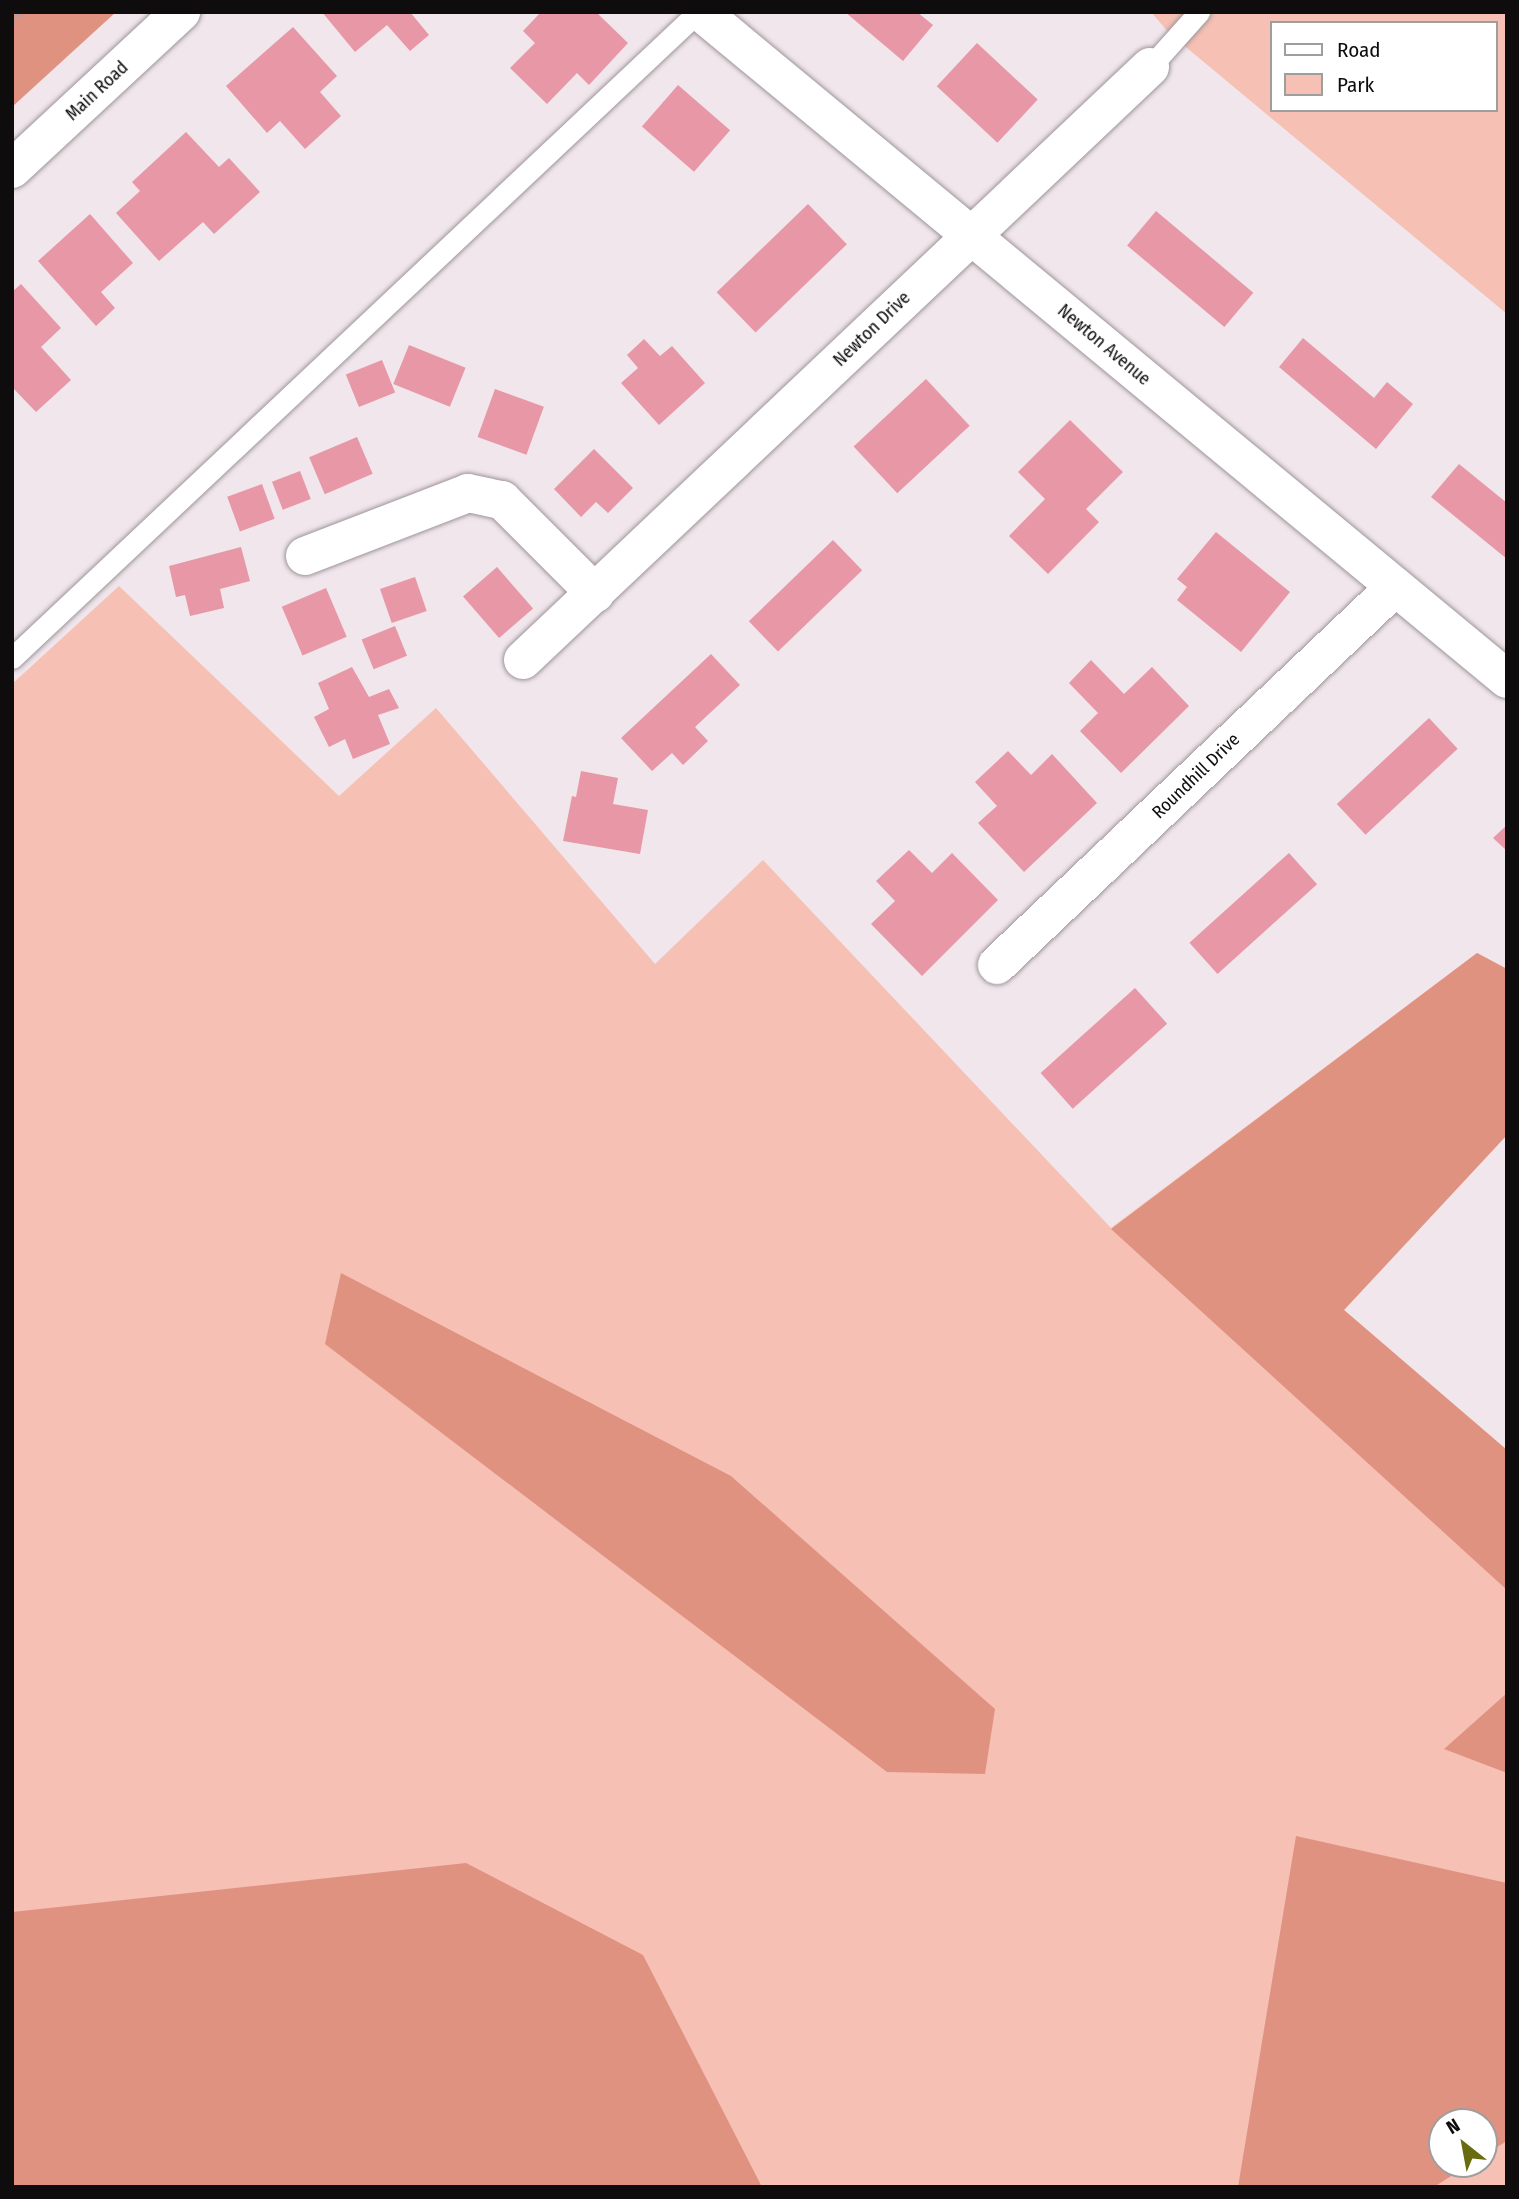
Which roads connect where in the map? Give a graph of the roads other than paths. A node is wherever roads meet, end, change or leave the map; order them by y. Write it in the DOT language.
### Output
graph roads {
  1 [pos="181,12"];
  2 [pos="699,12"];
  3 [pos="1199,12"];
  4 [pos="1150,66"];
  5 [pos="12,169"];
  6 [pos="971,234"];
  7 [pos="305,555"];
  8 [pos="1395,587"];
  9 [pos="595,593"];
  10 [pos="12,658"];
  11 [pos="523,660"];
  12 [pos="1507,679"];
  13 [pos="997,965"];
  1 -- 5 [label="street, Main Road"];
  2 -- 6 [label="street, Newton Avenue"];
  2 -- 10 [label="lane"];
  3 -- 4 [label="lane"];
  4 -- 6 [label="street, Newton Drive"];
  6 -- 8 [label="street, Newton Avenue"];
  6 -- 9 [label="street, Newton Drive"];
  7 -- 9 [label="street"];
  8 -- 12 [label="street, Newton Avenue"];
  8 -- 13 [label="street, Roundhill Drive"];
  9 -- 11 [label="street, Newton Drive"];
}
